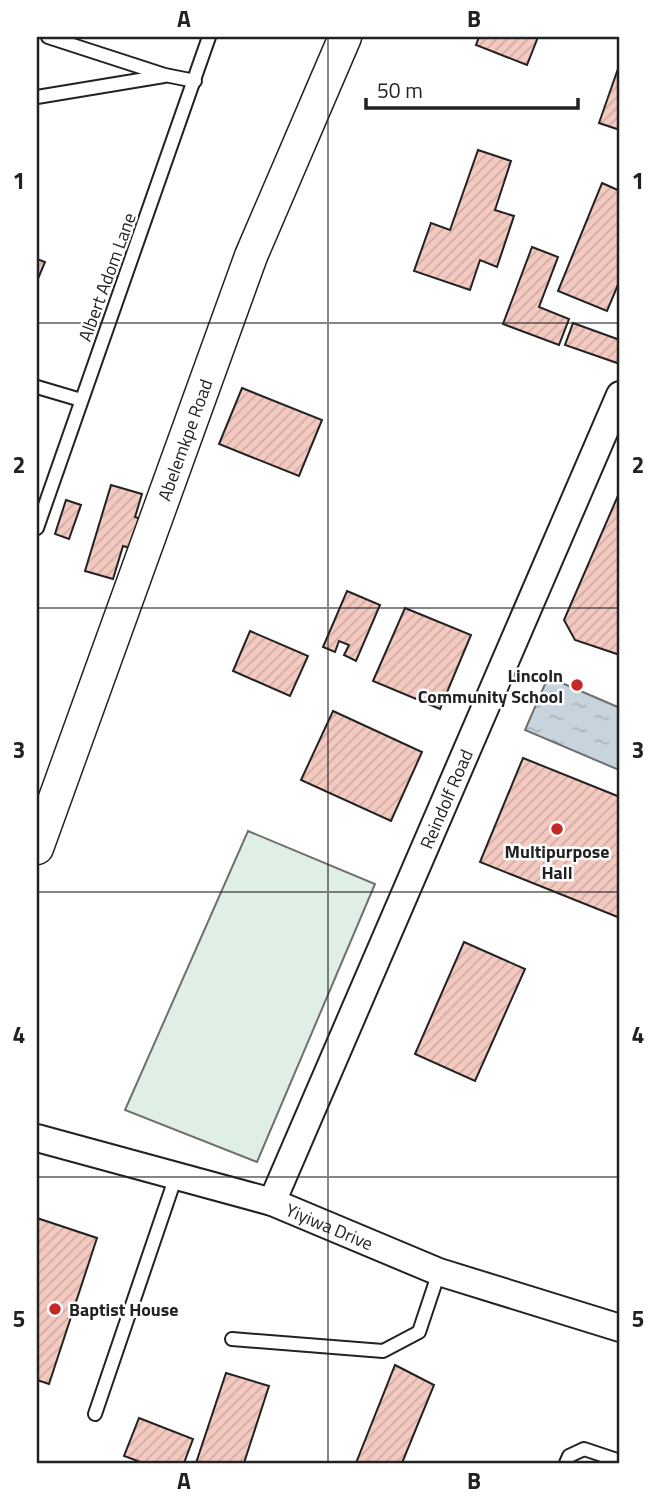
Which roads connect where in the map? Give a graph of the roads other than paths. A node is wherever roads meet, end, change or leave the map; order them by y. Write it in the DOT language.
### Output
graph roads {
  1 [pos="48,37"];
  2 [pos="209,37"];
  3 [pos="345,37"];
  4 [pos="165,75"];
  5 [pos="195,81"];
  6 [pos="37,97"];
  7 [pos="37,387"];
  8 [pos="620,395"];
  9 [pos="81,400"];
  10 [pos="37,528"];
  11 [pos="37,848"];
  12 [pos="37,1138"];
  13 [pos="176,1176"];
  14 [pos="272,1202"];
  15 [pos="439,1272"];
  16 [pos="620,1328"];
  17 [pos="232,1339"];
  18 [pos="95,1414"];
  19 [pos="620,1461"];
  20 [pos="566,1463"];
  1 -- 4 [label="lane"];
  2 -- 5 [label="lane, Albert Adom Lane"];
  3 -- 11 [label="street, Abelemkpe Road"];
  4 -- 5 [label="lane"];
  4 -- 6 [label="lane"];
  5 -- 9 [label="lane, Albert Adom Lane"];
  7 -- 9 [label="lane"];
  8 -- 14 [label="street, Reindolf Road"];
  9 -- 10 [label="lane, Albert Adom Lane"];
  12 -- 13 [label="street, Yiyiwa Drive"];
  13 -- 14 [label="street, Yiyiwa Drive"];
  13 -- 18 [label="lane"];
  14 -- 15 [label="street, Yiyiwa Drive"];
  15 -- 16 [label="street, Yiyiwa Drive"];
  15 -- 17 [label="lane"];
  19 -- 20 [label="lane"];
}
